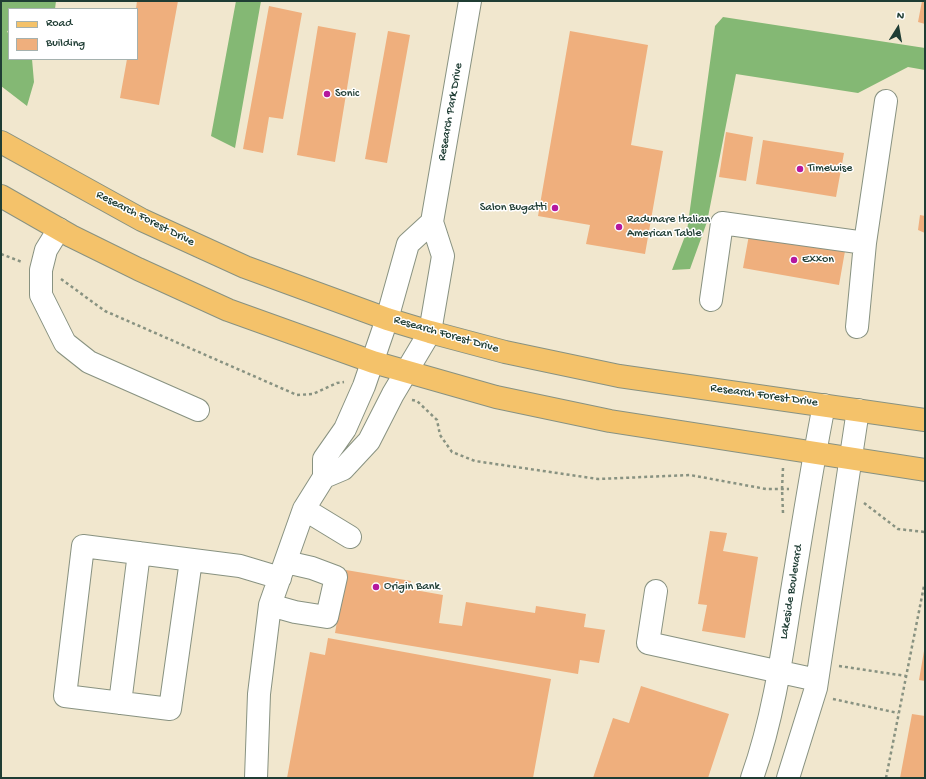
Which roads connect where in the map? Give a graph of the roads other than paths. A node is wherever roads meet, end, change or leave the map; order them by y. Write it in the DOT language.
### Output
graph roads {
  1 [pos="470,1"];
  2 [pos="886,101"];
  3 [pos="1,142"];
  4 [pos="1,196"];
  5 [pos="432,222"];
  6 [pos="59,229"];
  7 [pos="865,243"];
  8 [pos="711,300"];
  9 [pos="388,319"];
  10 [pos="857,327"];
  11 [pos="430,332"];
  12 [pos="373,362"];
  13 [pos="407,372"];
  14 [pos="824,405"];
  15 [pos="198,410"];
  16 [pos="858,410"];
  17 [pos="925,420"];
  18 [pos="815,452"];
  19 [pos="849,458"];
  20 [pos="925,470"];
  21 [pos="324,477"];
  22 [pos="304,509"];
  23 [pos="350,537"];
  24 [pos="139,553"];
  25 [pos="191,560"];
  26 [pos="283,570"];
  27 [pos="656,591"];
  28 [pos="270,605"];
  29 [pos="779,672"];
  30 [pos="817,680"];
  31 [pos="120,703"];
  32 [pos="256,778"];
  33 [pos="752,778"];
  34 [pos="788,778"];
  1 -- 5 [label="street, Research Park Drive"];
  2 -- 7 [label="street"];
  3 -- 9 [label="main road, Research Forest Drive"];
  4 -- 6 [label="main road"];
  5 -- 9 [label="street"];
  5 -- 11 [label="street, Research Park Drive"];
  6 -- 12 [label="main road"];
  6 -- 15 [label="street"];
  7 -- 8 [label="street"];
  7 -- 10 [label="street"];
  9 -- 11 [label="main road, Research Forest Drive"];
  9 -- 12 [label="street"];
  11 -- 13 [label="street, Research Park Drive"];
  11 -- 14 [label="main road, Research Forest Drive"];
  12 -- 13 [label="main road"];
  12 -- 21 [label="street"];
  13 -- 18 [label="main road"];
  13 -- 21 [label="street, Research Park Drive"];
  14 -- 16 [label="main road, Research Forest Drive"];
  14 -- 18 [label="street, Lakeside Boulevard"];
  16 -- 17 [label="main road, Research Forest Drive"];
  16 -- 19 [label="street"];
  18 -- 19 [label="main road"];
  18 -- 29 [label="street, Lakeside Boulevard"];
  19 -- 20 [label="main road"];
  19 -- 30 [label="street"];
  21 -- 22 [label="street"];
  22 -- 23 [label="street"];
  22 -- 26 [label="street"];
  24 -- 25 [label="street"];
  24 -- 31 [label="street"];
  24 -- 31 [label="street"];
  25 -- 26 [label="street"];
  25 -- 31 [label="street"];
  26 -- 28 [label="street"];
  26 -- 28 [label="street"];
  27 -- 29 [label="street"];
  28 -- 32 [label="street"];
  29 -- 30 [label="street"];
  29 -- 33 [label="street, Lakeside Boulevard"];
  30 -- 34 [label="street"];
}
